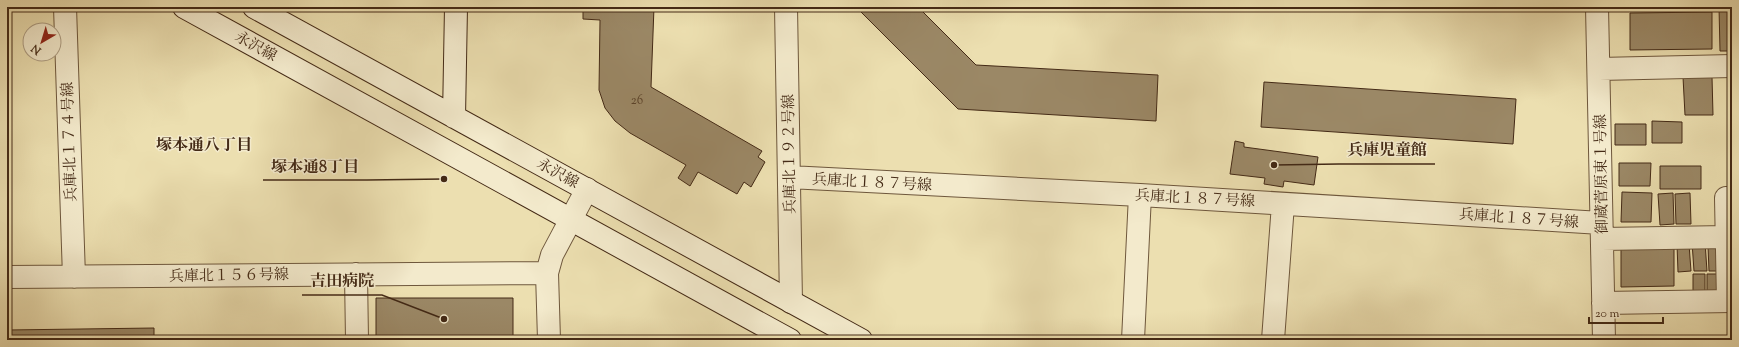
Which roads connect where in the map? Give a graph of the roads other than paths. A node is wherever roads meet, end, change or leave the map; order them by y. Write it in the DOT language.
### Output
graph roads {
  1 [pos="65,7"];
  2 [pos="184,7"];
  3 [pos="254,7"];
  4 [pos="456,7"];
  5 [pos="786,7"];
  6 [pos="1598,7"];
  7 [pos="1732,66"];
  8 [pos="1599,69"];
  9 [pos="454,117"];
  10 [pos="789,177"];
  11 [pos="587,189"];
  12 [pos="1140,195"];
  13 [pos="1726,198"];
  14 [pos="1283,204"];
  15 [pos="570,220"];
  16 [pos="1602,231"];
  17 [pos="1727,237"];
  18 [pos="547,273"];
  19 [pos="356,274"];
  20 [pos="7,277"];
  21 [pos="74,277"];
  22 [pos="1730,301"];
  23 [pos="791,302"];
  24 [pos="1603,303"];
  25 [pos="357,340"];
  26 [pos="549,340"];
  27 [pos="790,340"];
  28 [pos="861,340"];
  29 [pos="1134,340"];
  30 [pos="1273,340"];
  31 [pos="1604,340"];
  1 -- 21 [label="street, 兵庫北１７４号線"];
  2 -- 15 [label="street, 永沢線"];
  3 -- 9 [label="street, 永沢線"];
  4 -- 9 [label="street"];
  5 -- 10 [label="street, 兵庫北１９２号線"];
  6 -- 8 [label="street, 御蔵菅原東１号線"];
  7 -- 8 [label="street"];
  8 -- 16 [label="street, 御蔵菅原東１号線"];
  9 -- 11 [label="street, 永沢線"];
  10 -- 12 [label="street, 兵庫北１８７号線"];
  10 -- 23 [label="street, 兵庫北１９２号線"];
  11 -- 15 [label="street"];
  11 -- 23 [label="street, 永沢線"];
  12 -- 14 [label="street, 兵庫北１８７号線"];
  12 -- 29 [label="street"];
  13 -- 17 [label="street"];
  14 -- 16 [label="street, 兵庫北１８７号線"];
  14 -- 30 [label="street"];
  15 -- 18 [label="street"];
  15 -- 27 [label="street, 永沢線"];
  16 -- 17 [label="street, 兵庫北１８７号線"];
  16 -- 24 [label="street, 御蔵菅原東１号線"];
  17 -- 22 [label="street"];
  18 -- 19 [label="street, 兵庫北１５６号線"];
  18 -- 26 [label="street"];
  19 -- 21 [label="street, 兵庫北１５６号線"];
  19 -- 25 [label="street"];
  20 -- 21 [label="street, 兵庫北１５６号線"];
  22 -- 24 [label="street"];
  23 -- 28 [label="street, 永沢線"];
  24 -- 31 [label="street, 御蔵菅原東１号線"];
}
